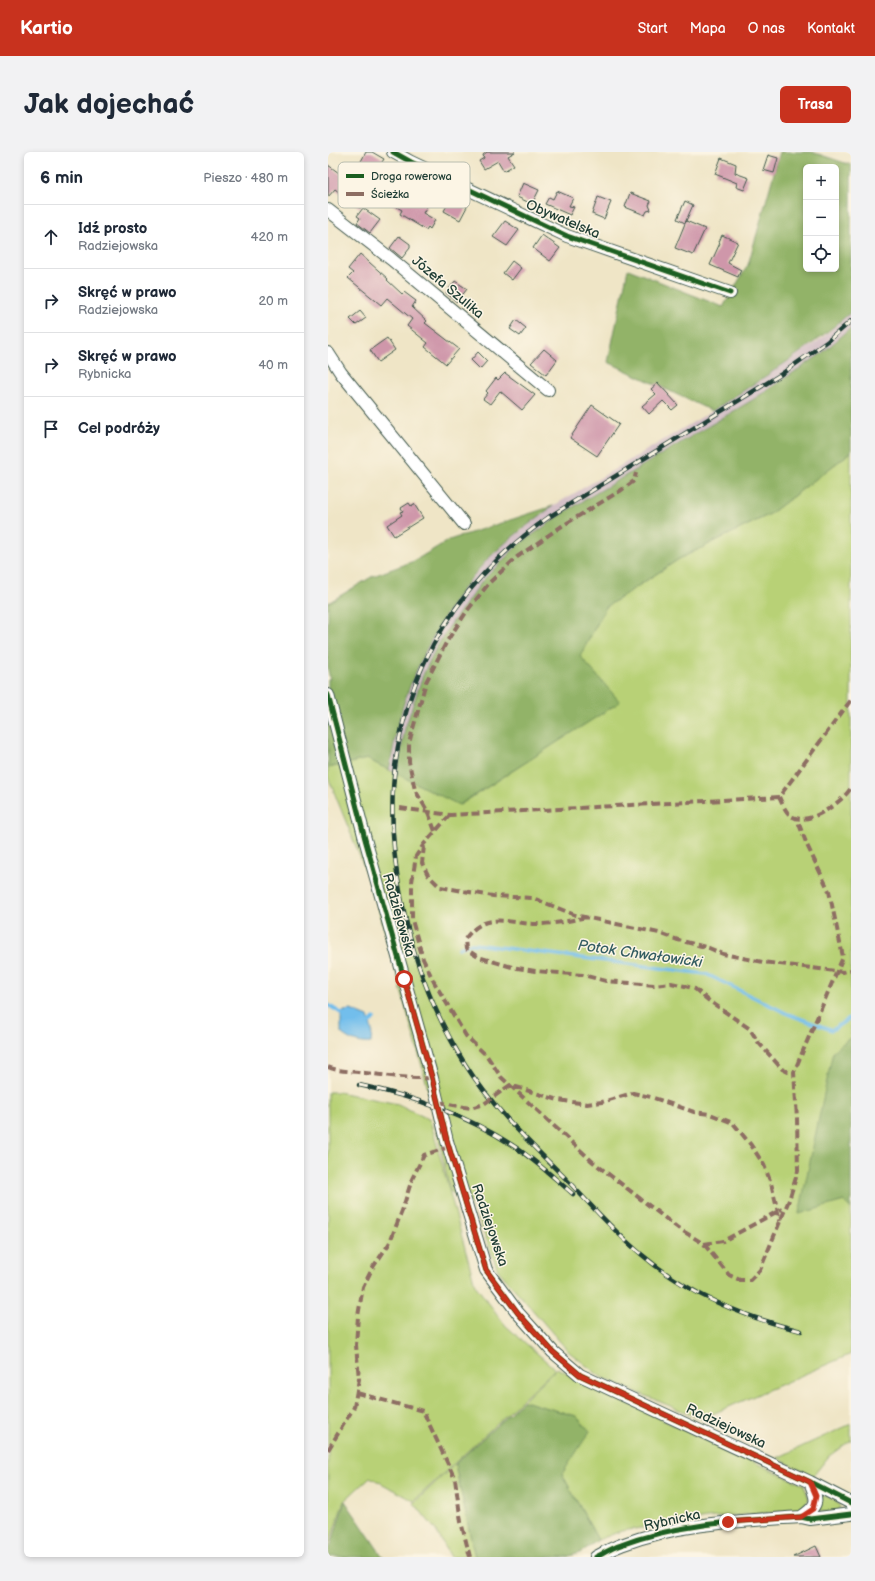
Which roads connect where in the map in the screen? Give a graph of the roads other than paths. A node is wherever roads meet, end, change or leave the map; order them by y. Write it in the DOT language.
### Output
graph roads {
  1 [pos="393,152"];
  2 [pos="411,162"];
  3 [pos="470,190"];
  4 [pos="328,210"];
  5 [pos="730,294"];
  6 [pos="328,353"];
  7 [pos="548,390"];
  8 [pos="464,524"];
  9 [pos="328,695"];
  10 [pos="810,1482"];
  11 [pos="851,1502"];
  12 [pos="851,1514"];
  13 [pos="801,1517"];
  14 [pos="596,1557"];
  1 -- 2 [label="street, Obywatelska"];
  3 -- 5 [label="street, Obywatelska"];
  4 -- 7 [label="street, Józefa Szulika"];
  6 -- 8 [label="street"];
  9 -- 10 [label="street, Radziejowska"];
  10 -- 11 [label="street, Radziejowska"];
  10 -- 13 [label="street"];
  12 -- 13 [label="street, Rybnicka"];
  13 -- 14 [label="street, Rybnicka"];
}
